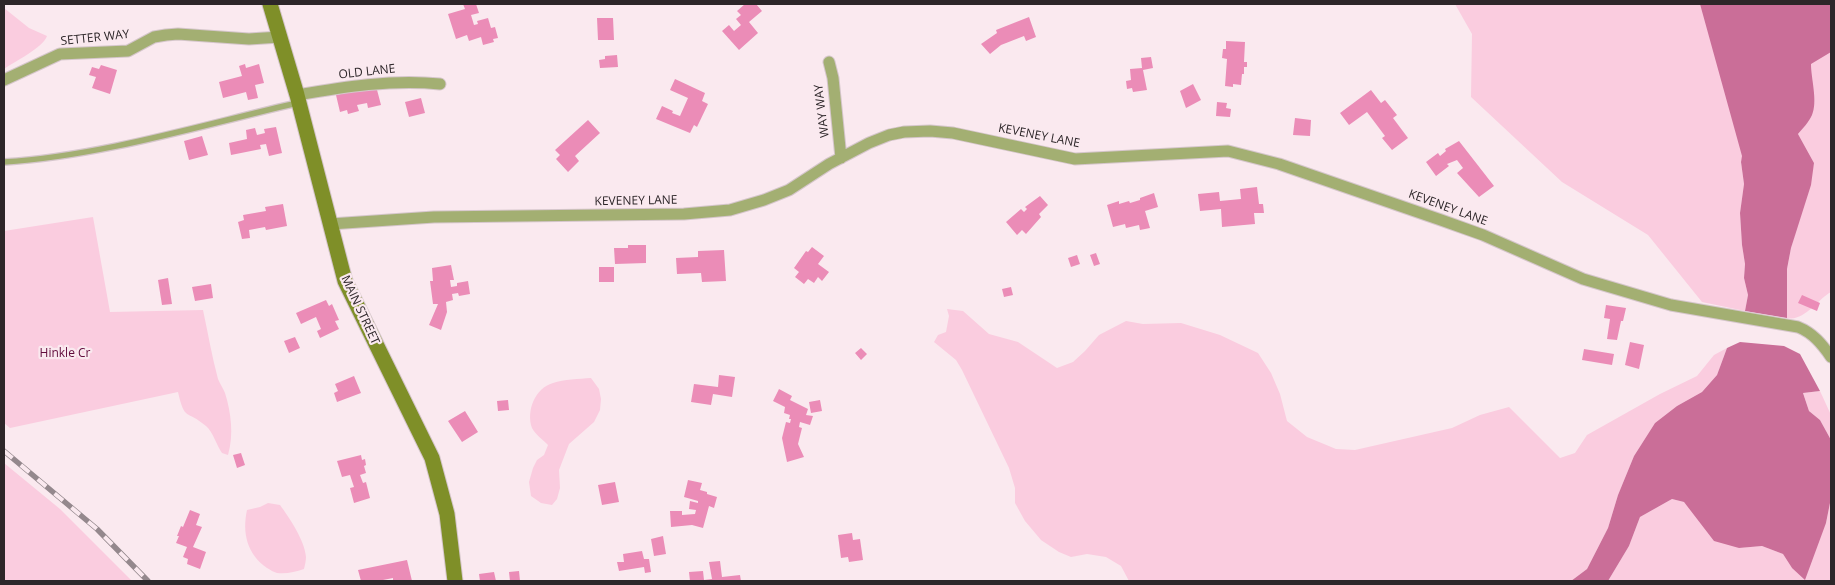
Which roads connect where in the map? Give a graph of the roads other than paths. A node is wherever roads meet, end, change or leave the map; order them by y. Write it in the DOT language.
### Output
graph roads {
  1 [pos="270,4"];
  2 [pos="280,36"];
  3 [pos="829,62"];
  4 [pos="4,80"];
  5 [pos="440,84"];
  6 [pos="298,99"];
  7 [pos="841,158"];
  8 [pos="4,162"];
  9 [pos="330,224"];
  10 [pos="1831,357"];
  11 [pos="455,581"];
  1 -- 2 [label="main road, MAIN STREET"];
  2 -- 4 [label="street, SETTER WAY"];
  2 -- 6 [label="main road, MAIN STREET"];
  3 -- 7 [label="street, WAY WAY"];
  5 -- 6 [label="street, OLD LANE"];
  6 -- 8 [label="lane"];
  6 -- 9 [label="main road, MAIN STREET"];
  7 -- 9 [label="street, KEVENEY LANE"];
  7 -- 10 [label="street, KEVENEY LANE"];
  9 -- 11 [label="main road, MAIN STREET"];
}
